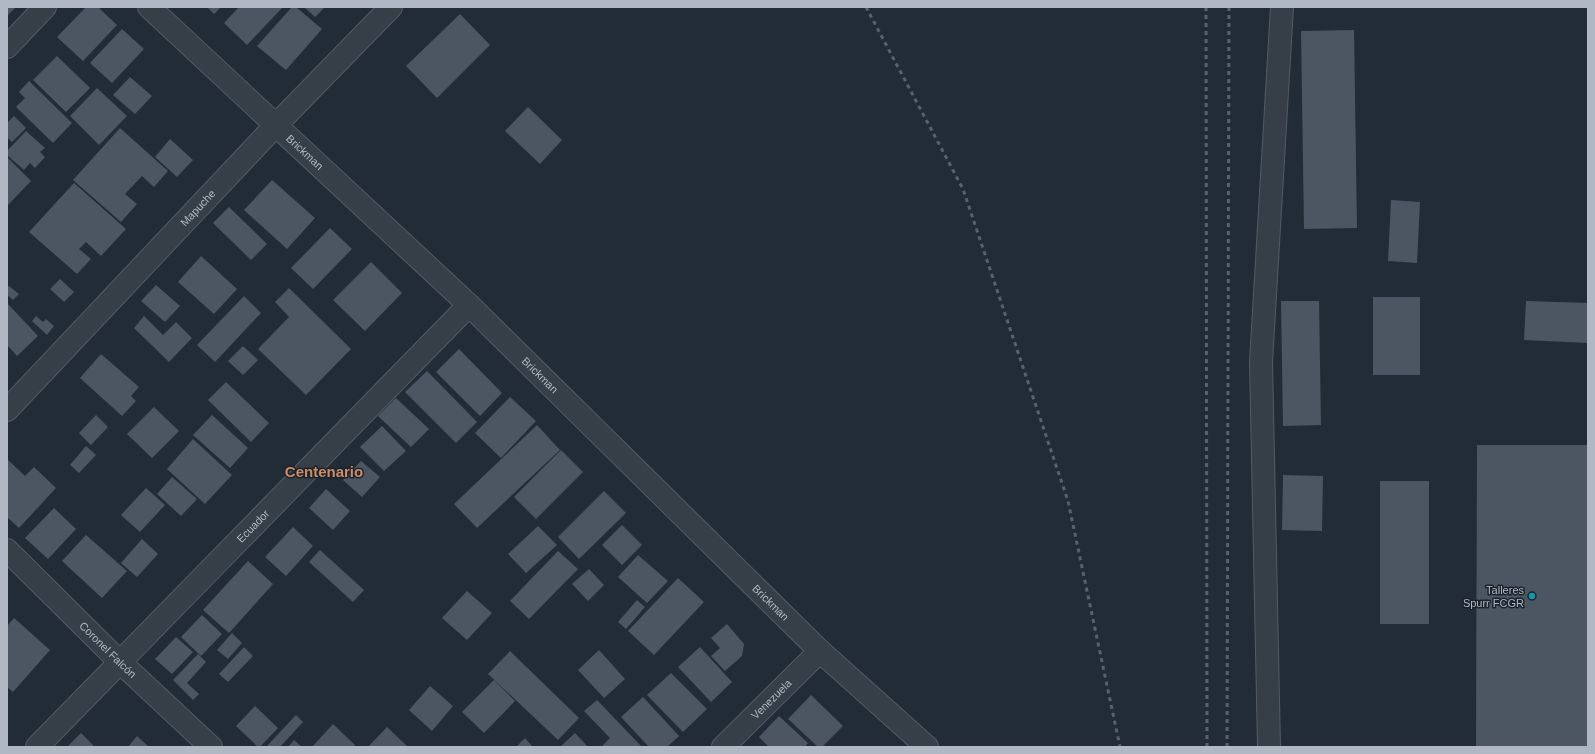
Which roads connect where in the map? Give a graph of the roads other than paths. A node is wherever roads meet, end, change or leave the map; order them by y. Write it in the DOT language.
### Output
graph roads {
  1 [pos="45,7"];
  2 [pos="149,7"];
  3 [pos="391,7"];
  4 [pos="1282,7"];
  5 [pos="7,47"];
  6 [pos="276,125"];
  7 [pos="469,305"];
  8 [pos="7,410"];
  9 [pos="7,550"];
  10 [pos="820,651"];
  11 [pos="120,662"];
  12 [pos="37,747"];
  13 [pos="211,747"];
  14 [pos="723,747"];
  15 [pos="927,747"];
  16 [pos="1268,747"];
  1 -- 5 [label="street"];
  2 -- 6 [label="street, Brickman"];
  3 -- 6 [label="street, Mapuche"];
  4 -- 16 [label="street"];
  6 -- 7 [label="street, Brickman"];
  6 -- 8 [label="street, Mapuche"];
  7 -- 10 [label="street, Brickman"];
  7 -- 11 [label="street, Ecuador"];
  9 -- 11 [label="street, Coronel Falcón"];
  10 -- 14 [label="street, Venezuela"];
  10 -- 15 [label="street, Brickman"];
  11 -- 12 [label="street, Ecuador"];
  11 -- 13 [label="street, Coronel Falcón"];
}
